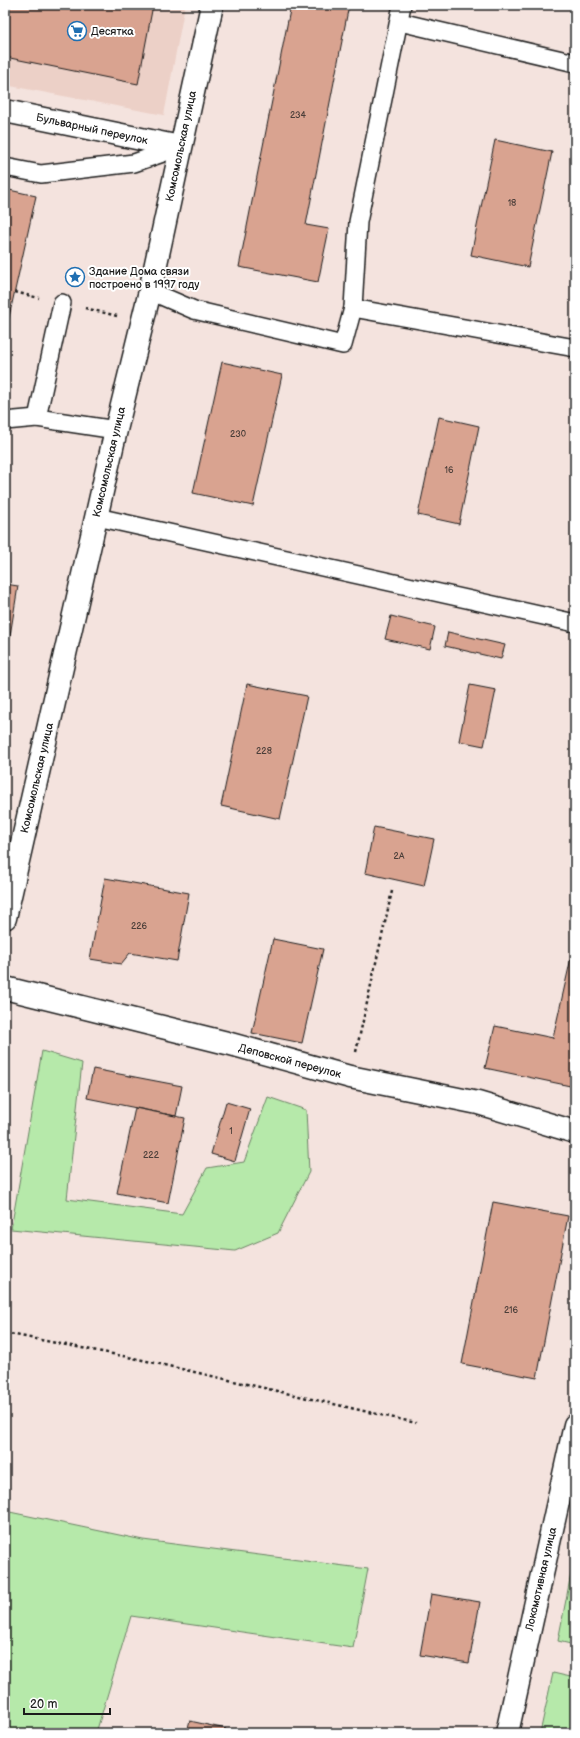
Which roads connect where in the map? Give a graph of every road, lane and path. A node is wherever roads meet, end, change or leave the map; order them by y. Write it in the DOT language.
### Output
graph roads {
  1 [pos="212,5"];
  2 [pos="402,5"];
  3 [pos="400,22"];
  4 [pos="575,64"];
  5 [pos="5,111"];
  6 [pos="180,147"];
  7 [pos="5,167"];
  8 [pos="150,291"];
  9 [pos="62,303"];
  10 [pos="353,308"];
  11 [pos="575,348"];
  12 [pos="37,418"];
  13 [pos="5,421"];
  14 [pos="116,430"];
  15 [pos="96,517"];
  16 [pos="575,623"];
  17 [pos="392,891"];
  18 [pos="5,918"];
  19 [pos="5,988"];
  20 [pos="350,1077"];
  21 [pos="575,1132"];
  22 [pos="5,1333"];
  23 [pos="416,1423"];
  24 [pos="575,1425"];
  25 [pos="507,1733"];
  1 -- 6 [label="street, Комсомольская улица"];
  2 -- 3 [label="lane"];
  3 -- 4 [label="lane"];
  3 -- 10 [label="lane"];
  5 -- 6 [label="street, Бульварный переулок"];
  6 -- 7 [label="lane"];
  6 -- 8 [label="street, Комсомольская улица"];
  8 -- 10 [label="lane"];
  8 -- 14 [label="street, Комсомольская улица"];
  9 -- 12 [label="lane"];
  10 -- 11 [label="lane"];
  12 -- 13 [label="lane"];
  12 -- 14 [label="lane"];
  14 -- 15 [label="street, Комсомольская улица"];
  15 -- 16 [label="lane"];
  15 -- 18 [label="street, Комсомольская улица"];
  17 -- 20 [label="path"];
  19 -- 20 [label="street, Деповской переулок"];
  20 -- 21 [label="street, Деповской переулок"];
  22 -- 23 [label="path"];
  24 -- 25 [label="street, Локомотивная улица"];
}
